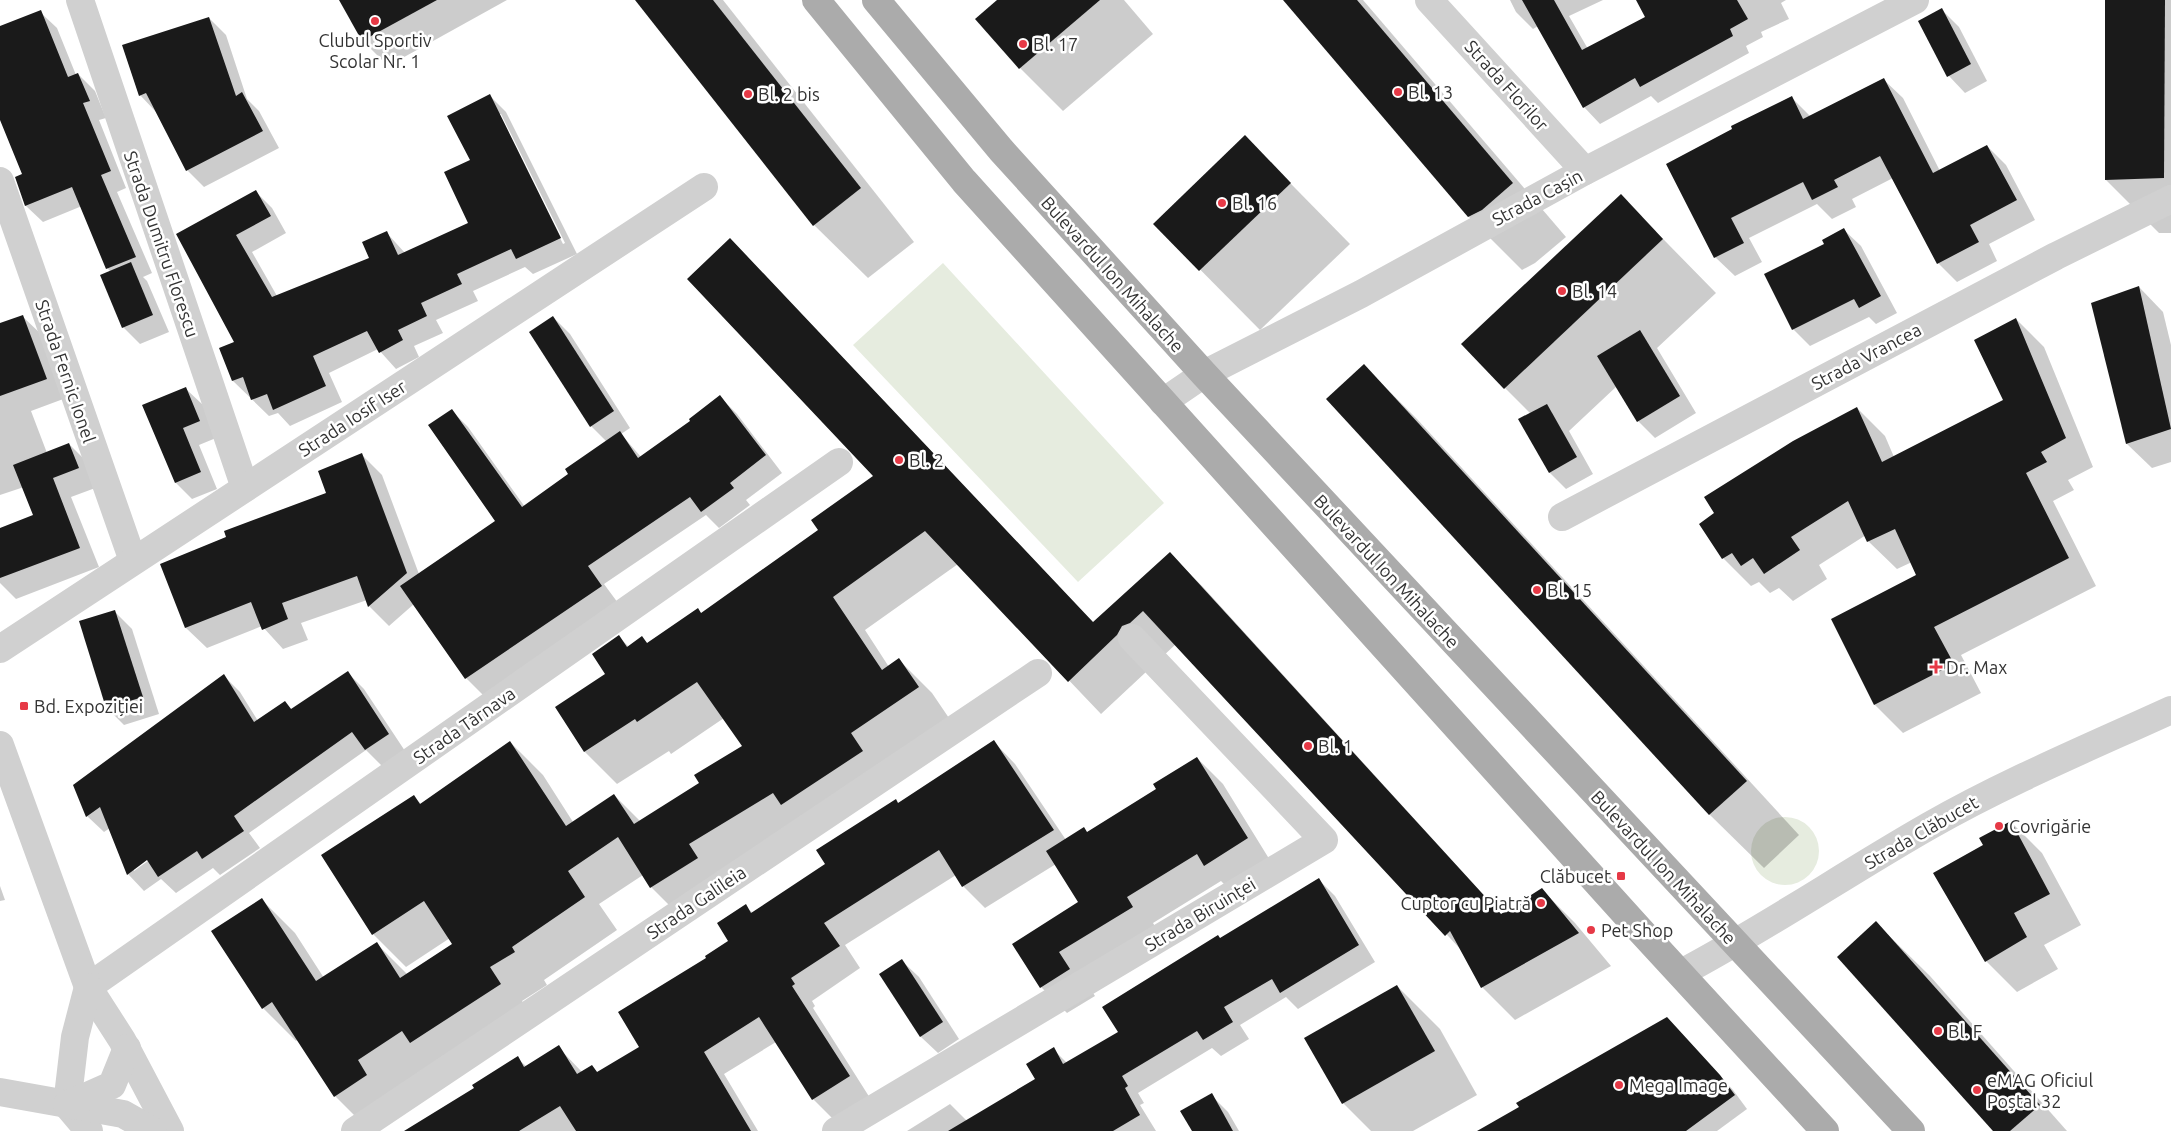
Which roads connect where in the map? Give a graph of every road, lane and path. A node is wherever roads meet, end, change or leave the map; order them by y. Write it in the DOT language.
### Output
graph roads {
  1 [pos="80,0"];
  2 [pos="816,0"];
  3 [pos="876,0"];
  4 [pos="1429,0"];
  5 [pos="1915,0"];
  6 [pos="1585,171"];
  7 [pos="0,181"];
  8 [pos="704,187"];
  9 [pos="2171,199"];
  10 [pos="1204,374"];
  11 [pos="1163,402"];
  12 [pos="839,462"];
  13 [pos="245,488"];
  14 [pos="1562,517"];
  15 [pos="133,561"];
  16 [pos="1132,638"];
  17 [pos="0,648"];
  18 [pos="1038,673"];
  19 [pos="2171,710"];
  20 [pos="0,745"];
  21 [pos="1736,944"];
  22 [pos="1681,973"];
  23 [pos="88,987"];
  24 [pos="127,1048"];
  25 [pos="0,1092"];
  26 [pos="67,1105"];
  27 [pos="89,1131"];
  28 [pos="153,1131"];
  29 [pos="170,1131"];
  30 [pos="355,1131"];
  31 [pos="836,1131"];
  32 [pos="1825,1131"];
  33 [pos="1911,1131"];
  1 -- 13 [label="street, Strada Dumitru Florescu"];
  2 -- 11 [label="main road"];
  3 -- 10 [label="main road, Bulevardul Ion Mihalache"];
  4 -- 6 [label="street, Strada Florilor"];
  5 -- 6 [label="street, Strada Cașin"];
  6 -- 10 [label="street, Strada Cașin"];
  7 -- 15 [label="street, Strada Fernic Ionel"];
  8 -- 13 [label="street, Strada Iosif Iser"];
  9 -- 14 [label="street, Strada Vrancea"];
  10 -- 11 [label="street, Strada Cașin"];
  10 -- 21 [label="main road, Bulevardul Ion Mihalache"];
  11 -- 22 [label="main road"];
  12 -- 23 [label="street, Strada Târnava"];
  13 -- 15 [label="street, Strada Iosif Iser"];
  15 -- 17 [label="street, Strada Iosif Iser"];
  16 -- 31 [label="street, Strada Biruinței"];
  18 -- 30 [label="street, Strada Galileia"];
  19 -- 21 [label="street, Strada Clăbucet"];
  20 -- 23 [label="street"];
  21 -- 22 [label="street, Strada Clăbucet"];
  21 -- 33 [label="main road, Bulevardul Ion Mihalache"];
  22 -- 32 [label="main road"];
  23 -- 24 [label="street"];
  23 -- 26 [label="street"];
  24 -- 26 [label="street"];
  24 -- 29 [label="street"];
  25 -- 26 [label="street"];
  26 -- 27 [label="street"];
  26 -- 28 [label="street"];
}
